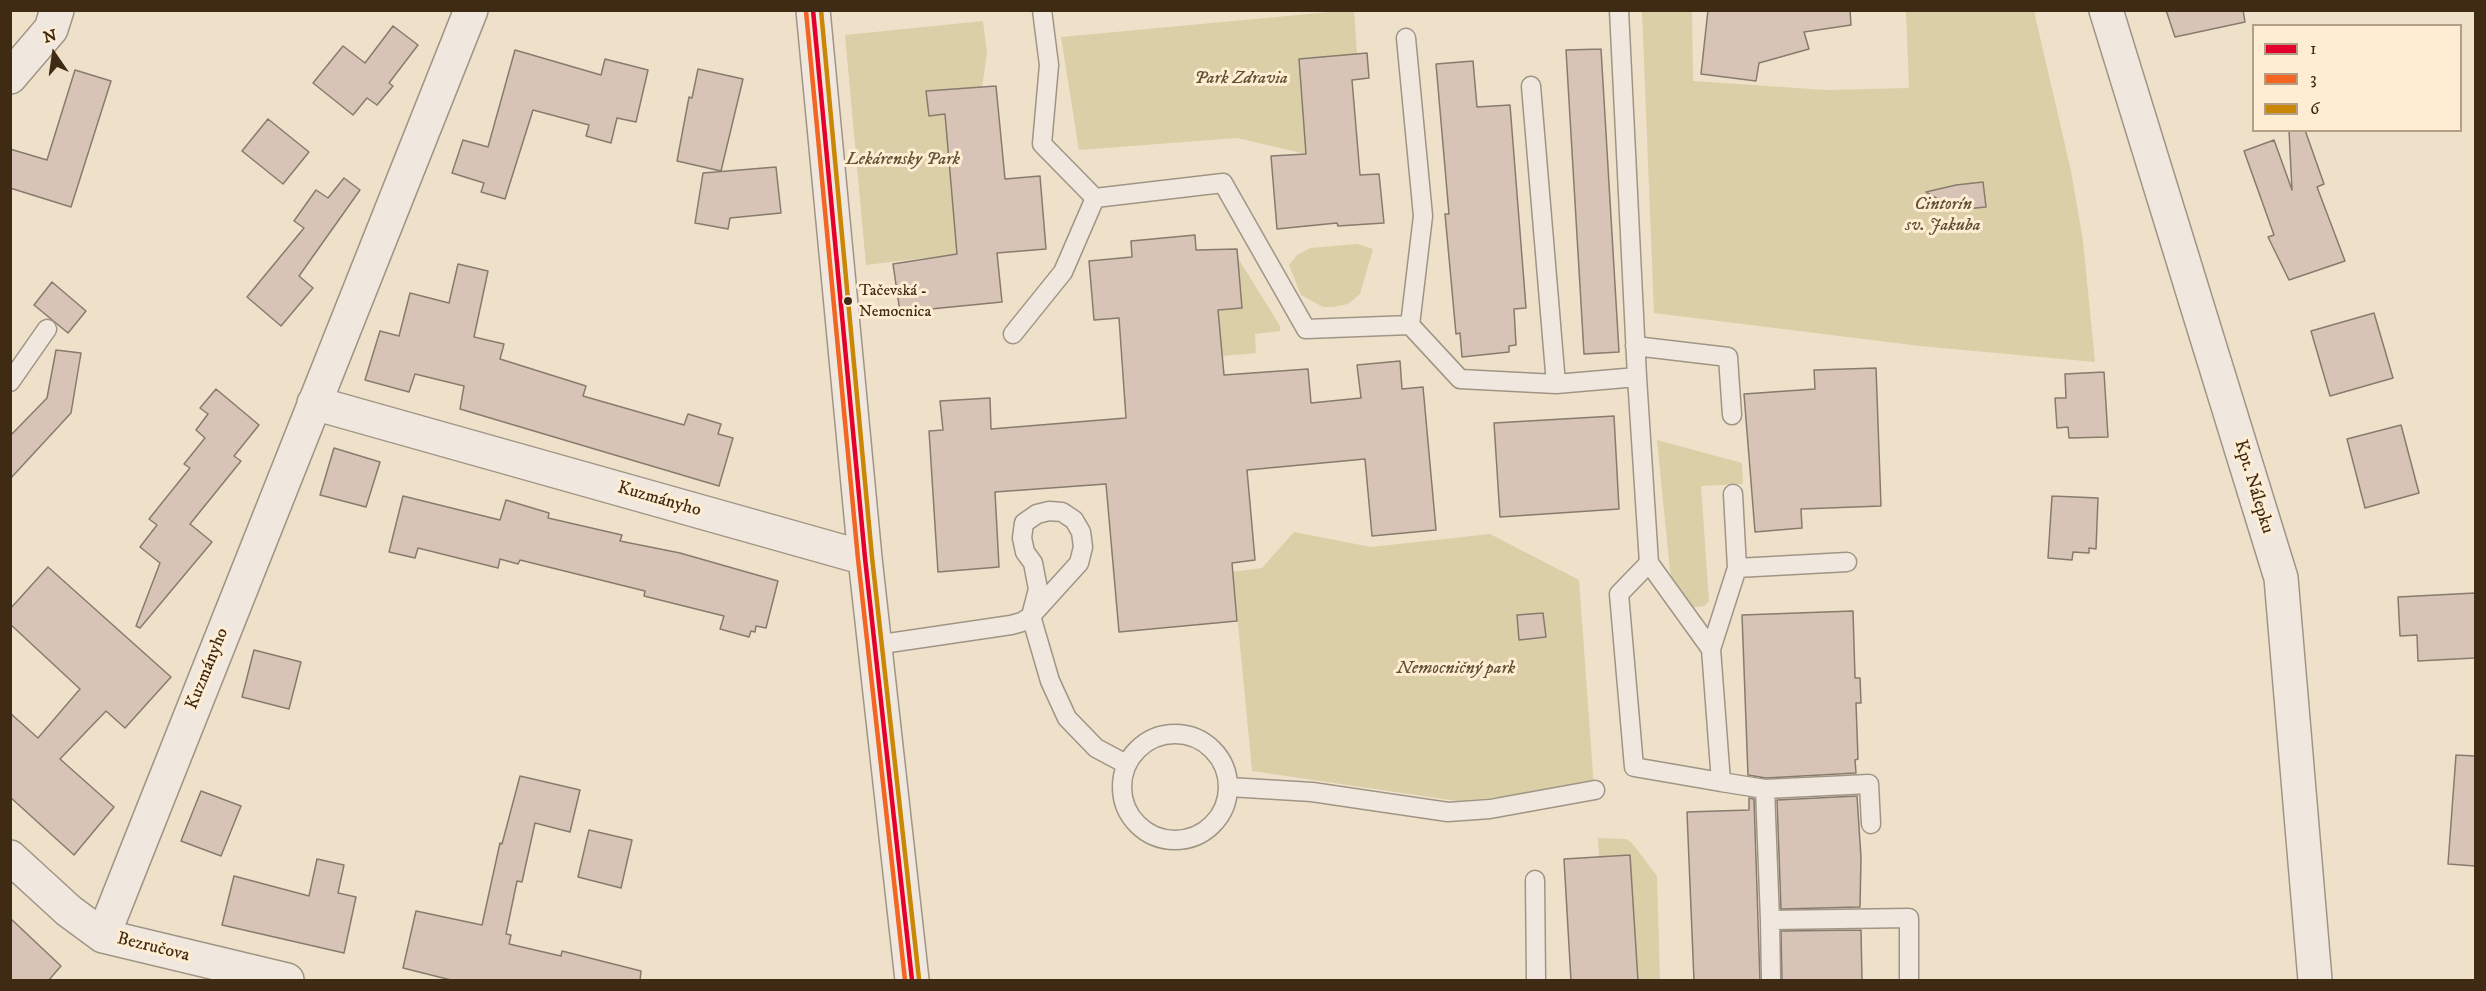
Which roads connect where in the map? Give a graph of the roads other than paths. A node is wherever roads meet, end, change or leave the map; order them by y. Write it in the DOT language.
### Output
graph roads {
  1 [pos="57,10"];
  2 [pos="471,10"];
  3 [pos="813,10"];
  4 [pos="1042,10"];
  5 [pos="1619,10"];
  6 [pos="2106,10"];
  7 [pos="1406,38"];
  8 [pos="10,77"];
  9 [pos="1531,86"];
  10 [pos="1095,198"];
  11 [pos="1410,325"];
  12 [pos="47,329"];
  13 [pos="1013,334"];
  14 [pos="1635,346"];
  15 [pos="1637,377"];
  16 [pos="10,382"];
  17 [pos="1556,384"];
  18 [pos="314,403"];
  19 [pos="1732,415"];
  20 [pos="1733,494"];
  21 [pos="865,558"];
  22 [pos="1847,562"];
  23 [pos="1649,563"];
  24 [pos="1737,568"];
  25 [pos="1031,616"];
  26 [pos="875,645"];
  27 [pos="1711,649"];
  28 [pos="1126,764"];
  29 [pos="1721,782"];
  30 [pos="1229,787"];
  31 [pos="1765,789"];
  32 [pos="1595,790"];
  33 [pos="1872,824"];
  34 [pos="10,857"];
  35 [pos="1535,880"];
  36 [pos="1770,920"];
  37 [pos="103,936"];
  38 [pos="287,981"];
  39 [pos="912,981"];
  40 [pos="1536,981"];
  41 [pos="1771,981"];
  42 [pos="1909,981"];
  43 [pos="2315,981"];
  1 -- 8 [label="street"];
  2 -- 18 [label="street, Kuzmányho"];
  3 -- 21 [label="street"];
  4 -- 10 [label="lane"];
  5 -- 14 [label="lane"];
  6 -- 43 [label="street, Kpt. Nálepku"];
  7 -- 11 [label="lane"];
  9 -- 17 [label="lane"];
  10 -- 11 [label="lane"];
  10 -- 13 [label="lane"];
  11 -- 17 [label="lane"];
  12 -- 16 [label="lane"];
  14 -- 15 [label="lane"];
  14 -- 19 [label="lane"];
  15 -- 17 [label="lane"];
  15 -- 23 [label="lane"];
  18 -- 21 [label="street, Kuzmányho"];
  18 -- 37 [label="street, Kuzmányho"];
  20 -- 24 [label="lane"];
  21 -- 26 [label="street"];
  22 -- 24 [label="lane"];
  23 -- 27 [label="lane"];
  23 -- 29 [label="lane"];
  24 -- 27 [label="lane"];
  25 -- 25 [label="lane"];
  25 -- 26 [label="lane"];
  25 -- 28 [label="lane"];
  26 -- 39 [label="street"];
  27 -- 29 [label="lane"];
  28 -- 30 [label="lane"];
  28 -- 30 [label="lane"];
  29 -- 31 [label="lane"];
  30 -- 32 [label="lane"];
  31 -- 33 [label="lane"];
  31 -- 36 [label="lane"];
  34 -- 37 [label="street, Bezručova"];
  35 -- 40 [label="lane"];
  36 -- 41 [label="lane"];
  36 -- 42 [label="lane"];
  37 -- 38 [label="street, Bezručova"];
}
